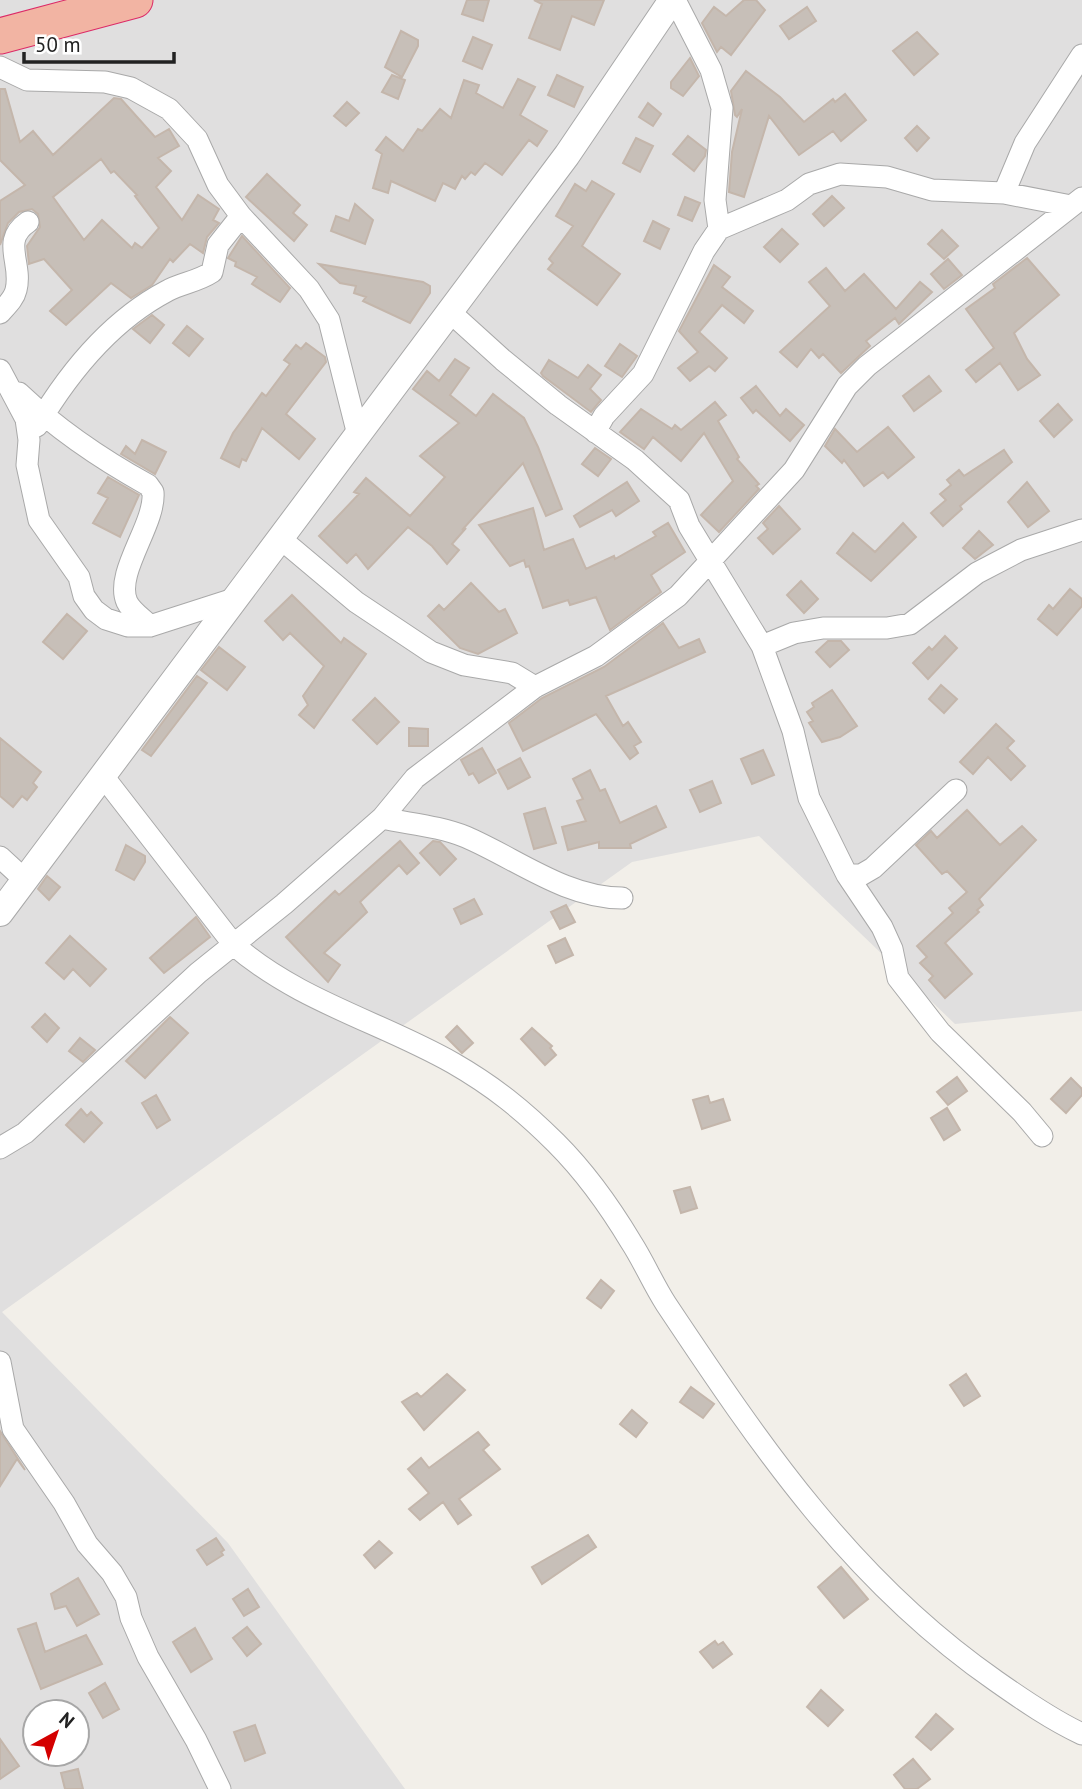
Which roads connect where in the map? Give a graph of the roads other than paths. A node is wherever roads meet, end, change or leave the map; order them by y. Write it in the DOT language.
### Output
graph roads {
  1 [pos="135,0"];
  2 [pos="674,0"];
  3 [pos="0,36"];
  4 [pos="1082,55"];
  5 [pos="0,67"];
  6 [pos="1004,193"];
  7 [pos="1076,202"];
  8 [pos="241,216"];
  9 [pos="28,222"];
  10 [pos="719,229"];
  11 [pos="450,312"];
  12 [pos="0,313"];
  13 [pos="2,375"];
  14 [pos="43,416"];
  15 [pos="595,432"];
  16 [pos="358,435"];
  17 [pos="29,440"];
  18 [pos="1082,530"];
  19 [pos="281,539"];
  20 [pos="712,561"];
  21 [pos="237,598"];
  22 [pos="150,626"];
  23 [pos="762,646"];
  24 [pos="535,687"];
  25 [pos="103,776"];
  26 [pos="956,790"];
  27 [pos="382,818"];
  28 [pos="0,857"];
  29 [pos="847,875"];
  30 [pos="26,881"];
  31 [pos="622,898"];
  32 [pos="0,912"];
  33 [pos="234,945"];
  34 [pos="1042,1136"];
  35 [pos="0,1148"];
  36 [pos="0,1362"];
  37 [pos="1082,1734"];
  38 [pos="220,1789"];
  1 -- 3 [label="highway"];
  2 -- 10 [label="street"];
  2 -- 11 [label="street"];
  4 -- 6 [label="street"];
  5 -- 8 [label="street"];
  6 -- 7 [label="street"];
  6 -- 10 [label="street"];
  7 -- 20 [label="street"];
  8 -- 14 [label="street"];
  8 -- 16 [label="street"];
  9 -- 12 [label="street"];
  10 -- 15 [label="street"];
  11 -- 15 [label="street"];
  11 -- 16 [label="street"];
  13 -- 14 [label="street"];
  13 -- 17 [label="street"];
  14 -- 17 [label="street"];
  14 -- 22 [label="street"];
  15 -- 20 [label="street"];
  16 -- 19 [label="street"];
  17 -- 22 [label="street"];
  18 -- 23 [label="street"];
  19 -- 21 [label="street"];
  19 -- 24 [label="street"];
  20 -- 23 [label="street"];
  20 -- 24 [label="street"];
  21 -- 22 [label="street"];
  21 -- 25 [label="street"];
  23 -- 29 [label="street"];
  24 -- 27 [label="street"];
  25 -- 30 [label="street"];
  25 -- 33 [label="street"];
  26 -- 29 [label="street"];
  27 -- 31 [label="street"];
  27 -- 33 [label="street"];
  28 -- 30 [label="street"];
  29 -- 34 [label="street"];
  30 -- 32 [label="street"];
  33 -- 35 [label="street"];
  33 -- 37 [label="street"];
  36 -- 38 [label="street"];
}
